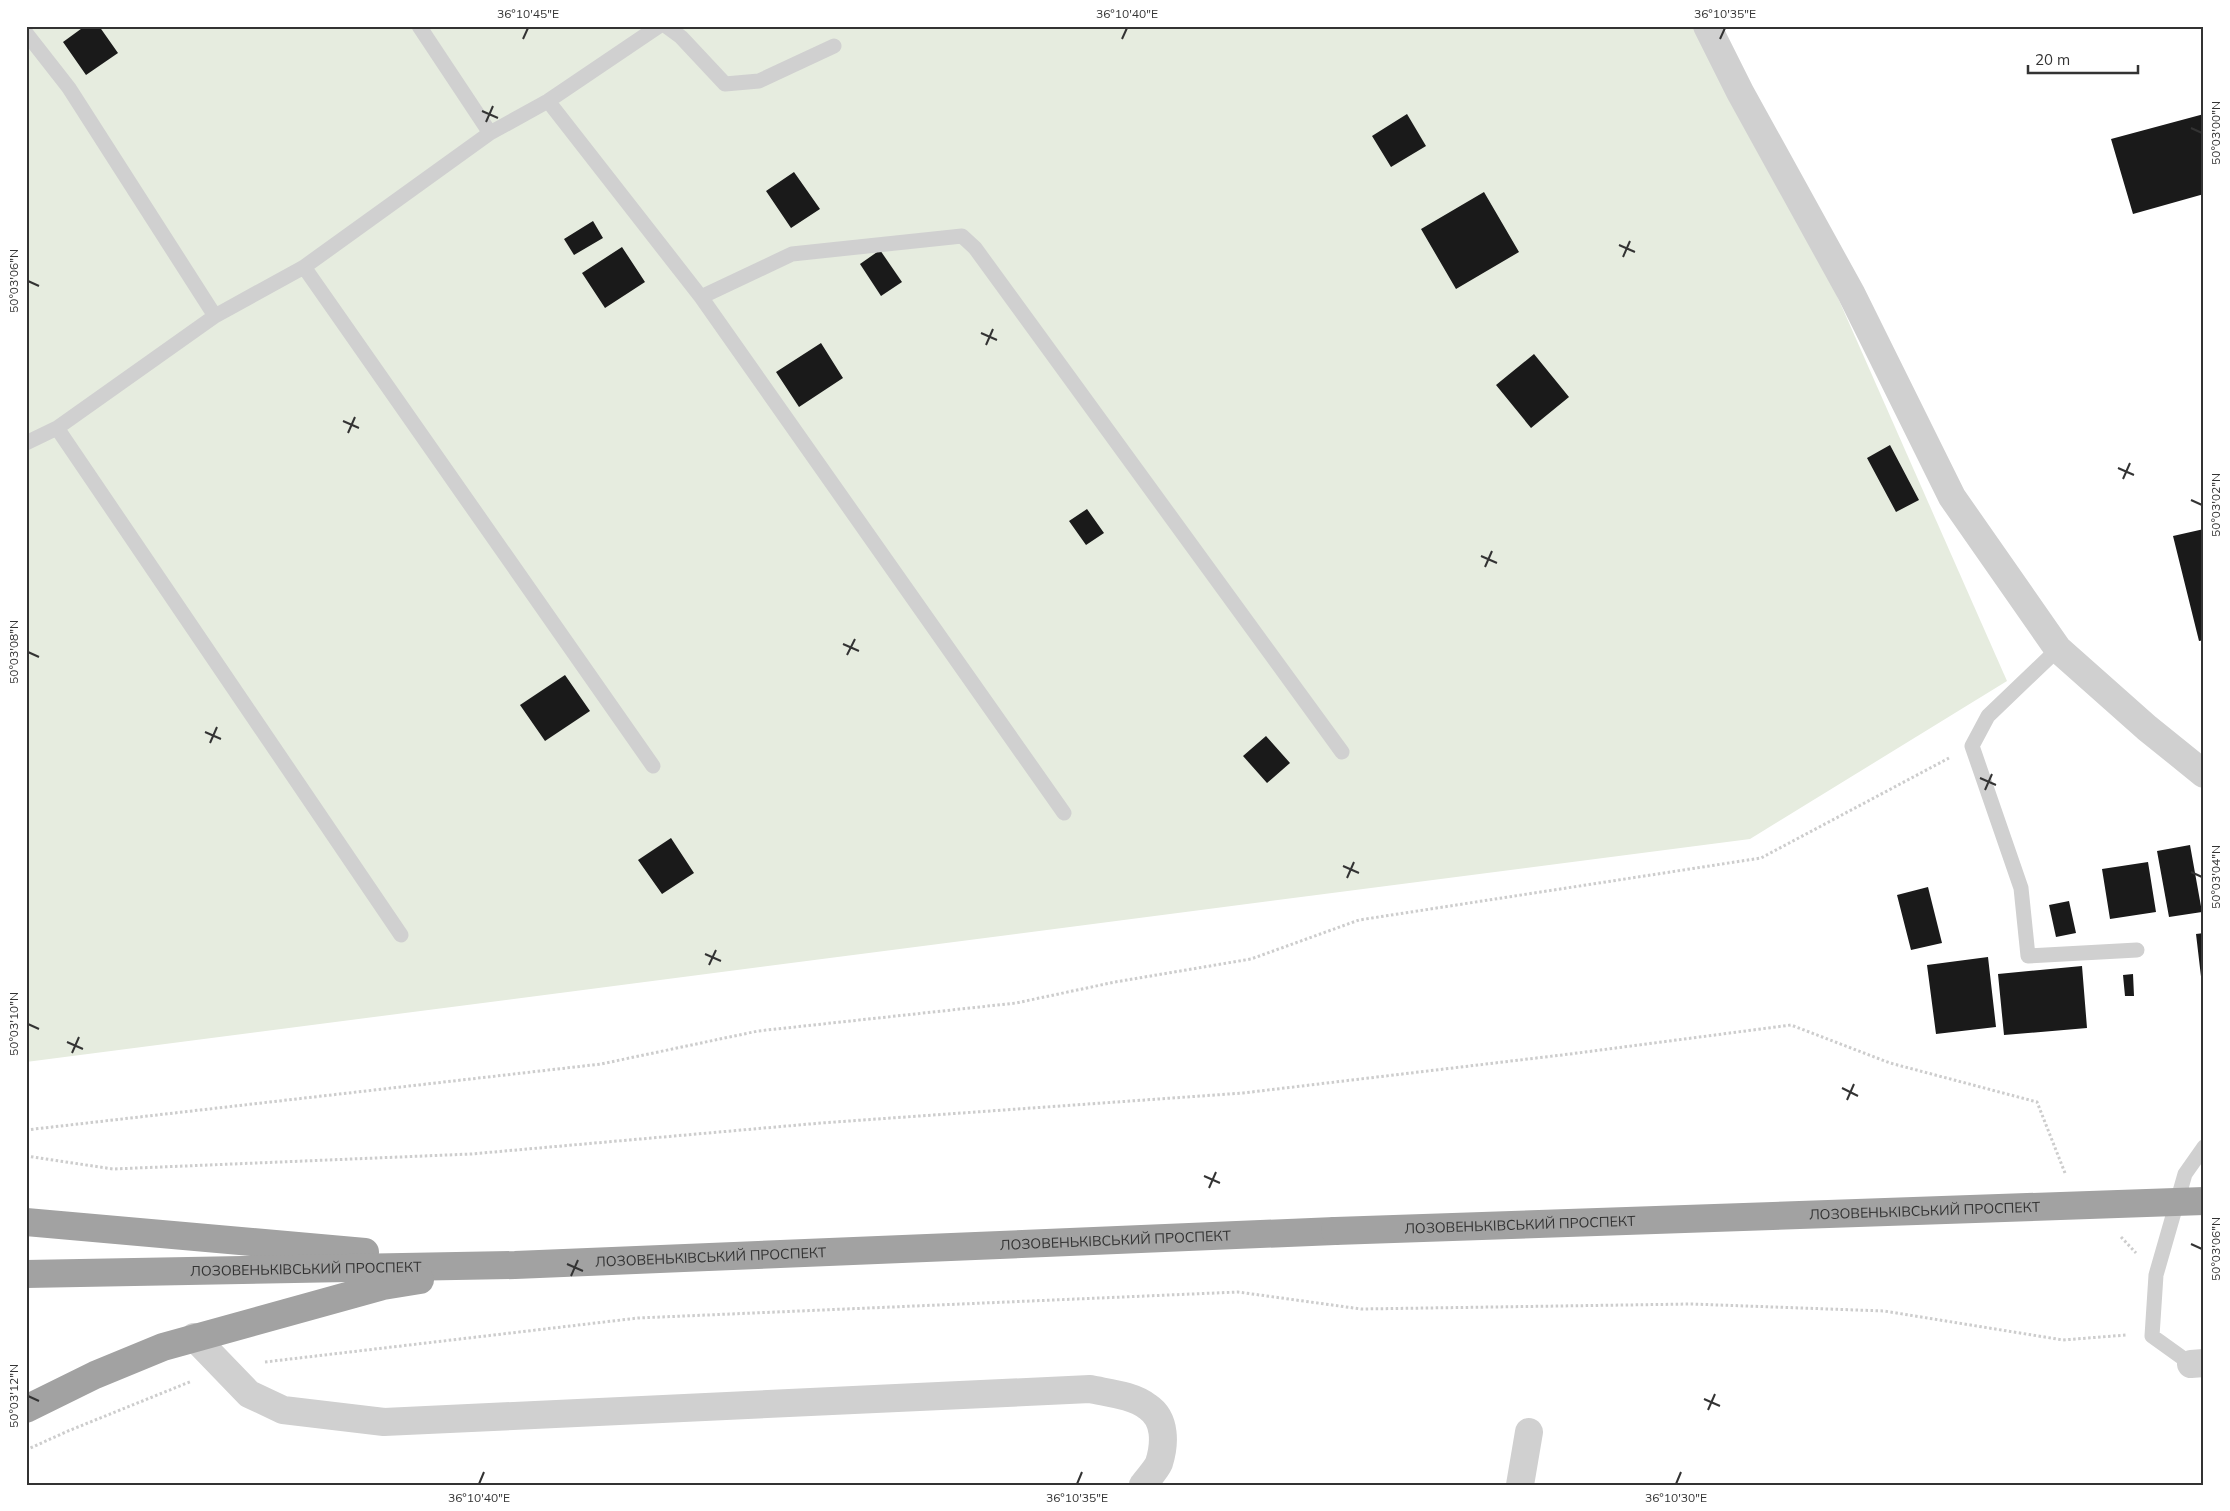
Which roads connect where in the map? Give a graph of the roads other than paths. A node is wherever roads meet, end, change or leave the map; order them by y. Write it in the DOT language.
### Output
graph roads {
  1 [pos="419,26"];
  2 [pos="658,26"];
  3 [pos="666,26"];
  4 [pos="1707,26"];
  5 [pos="26,33"];
  6 [pos="834,46"];
  7 [pos="548,101"];
  8 [pos="490,133"];
  9 [pos="304,267"];
  10 [pos="700,297"];
  11 [pos="216,316"];
  12 [pos="56,428"];
  13 [pos="26,443"];
  14 [pos="2058,649"];
  15 [pos="1342,752"];
  16 [pos="653,766"];
  17 [pos="2204,774"];
  18 [pos="1064,813"];
  19 [pos="402,934"];
  20 [pos="2137,950"];
  21 [pos="2204,1146"];
  22 [pos="2204,1201"];
  23 [pos="26,1222"];
  24 [pos="516,1265"];
  25 [pos="26,1274"];
  26 [pos="194,1338"];
  27 [pos="2197,1363"];
  28 [pos="26,1409"];
  29 [pos="1529,1432"];
  30 [pos="1143,1485"];
  31 [pos="1520,1485"];
  1 -- 8 [label="lane"];
  2 -- 7 [label="lane"];
  3 -- 6 [label="lane"];
  4 -- 14 [label="street"];
  5 -- 11 [label="lane"];
  7 -- 8 [label="lane"];
  7 -- 10 [label="lane"];
  8 -- 9 [label="lane"];
  9 -- 11 [label="lane"];
  9 -- 16 [label="lane"];
  10 -- 15 [label="lane"];
  10 -- 18 [label="lane"];
  11 -- 12 [label="lane"];
  12 -- 13 [label="lane"];
  12 -- 19 [label="lane"];
  14 -- 17 [label="street"];
  14 -- 20 [label="lane"];
  21 -- 27 [label="lane"];
  22 -- 24 [label="highway, ЛОЗОВЕНЬКІВСЬКИЙ ПРОСПЕКТ, bridge"];
  23 -- 24 [label="highway"];
  24 -- 25 [label="highway, ЛОЗОВЕНЬКІВСЬКИЙ ПРОСПЕКТ"];
  24 -- 26 [label="highway"];
  26 -- 28 [label="highway"];
  26 -- 30 [label="street"];
  29 -- 31 [label="street"];
}
